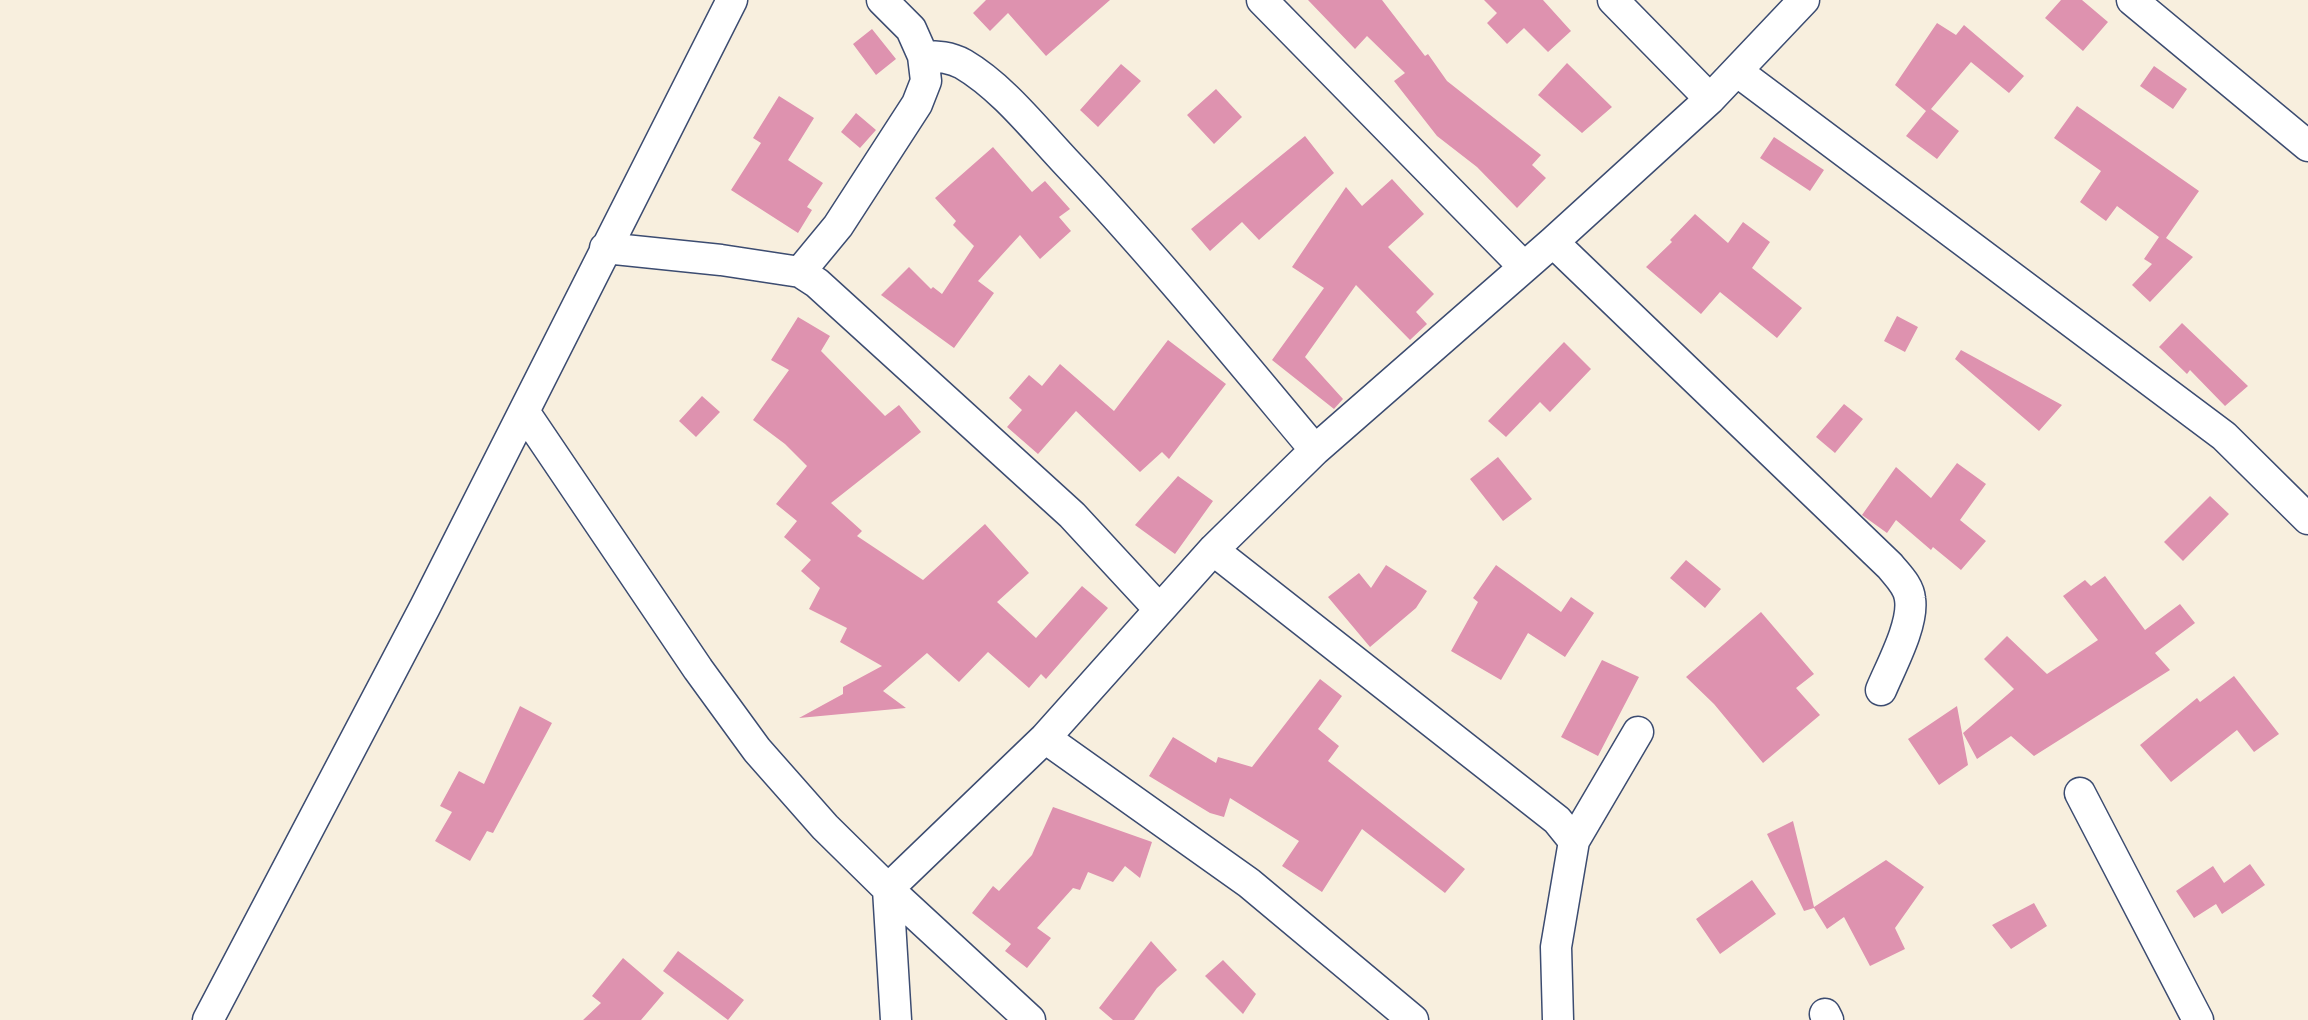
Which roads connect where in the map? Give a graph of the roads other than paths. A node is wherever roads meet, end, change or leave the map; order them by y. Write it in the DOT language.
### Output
graph roads {
  1 [pos="732,0"];
  2 [pos="882,0"];
  3 [pos="1262,0"];
  4 [pos="1613,0"];
  5 [pos="1804,0"];
  6 [pos="2132,0"];
  7 [pos="923,56"];
  8 [pos="1738,72"];
  9 [pos="1710,99"];
  10 [pos="2308,146"];
  11 [pos="1553,242"];
  12 [pos="605,248"];
  13 [pos="1524,267"];
  14 [pos="800,272"];
  15 [pos="525,413"];
  16 [pos="1315,450"];
  17 [pos="2308,519"];
  18 [pos="1213,550"];
  19 [pos="1159,609"];
  20 [pos="1881,690"];
  21 [pos="1638,732"];
  22 [pos="1045,738"];
  23 [pos="2080,793"];
  24 [pos="1574,841"];
  25 [pos="888,889"];
  26 [pos="208,1020"];
  27 [pos="896,1020"];
  28 [pos="1030,1020"];
  29 [pos="1413,1020"];
  30 [pos="1558,1020"];
  31 [pos="2198,1020"];
  1 -- 12 [label="street"];
  2 -- 7 [label="street"];
  3 -- 13 [label="street"];
  4 -- 9 [label="street"];
  5 -- 8 [label="street"];
  6 -- 10 [label="street"];
  7 -- 14 [label="street"];
  7 -- 16 [label="street"];
  8 -- 9 [label="street"];
  8 -- 17 [label="street"];
  9 -- 11 [label="street"];
  11 -- 13 [label="street"];
  11 -- 20 [label="street"];
  12 -- 14 [label="street"];
  12 -- 15 [label="street"];
  13 -- 16 [label="street"];
  14 -- 19 [label="street"];
  15 -- 25 [label="street"];
  15 -- 26 [label="street"];
  16 -- 18 [label="street"];
  18 -- 19 [label="street"];
  18 -- 24 [label="street"];
  19 -- 22 [label="street"];
  21 -- 24 [label="street"];
  22 -- 25 [label="street"];
  22 -- 29 [label="street"];
  23 -- 31 [label="street"];
  24 -- 30 [label="street"];
  25 -- 27 [label="street"];
  25 -- 28 [label="street"];
}
